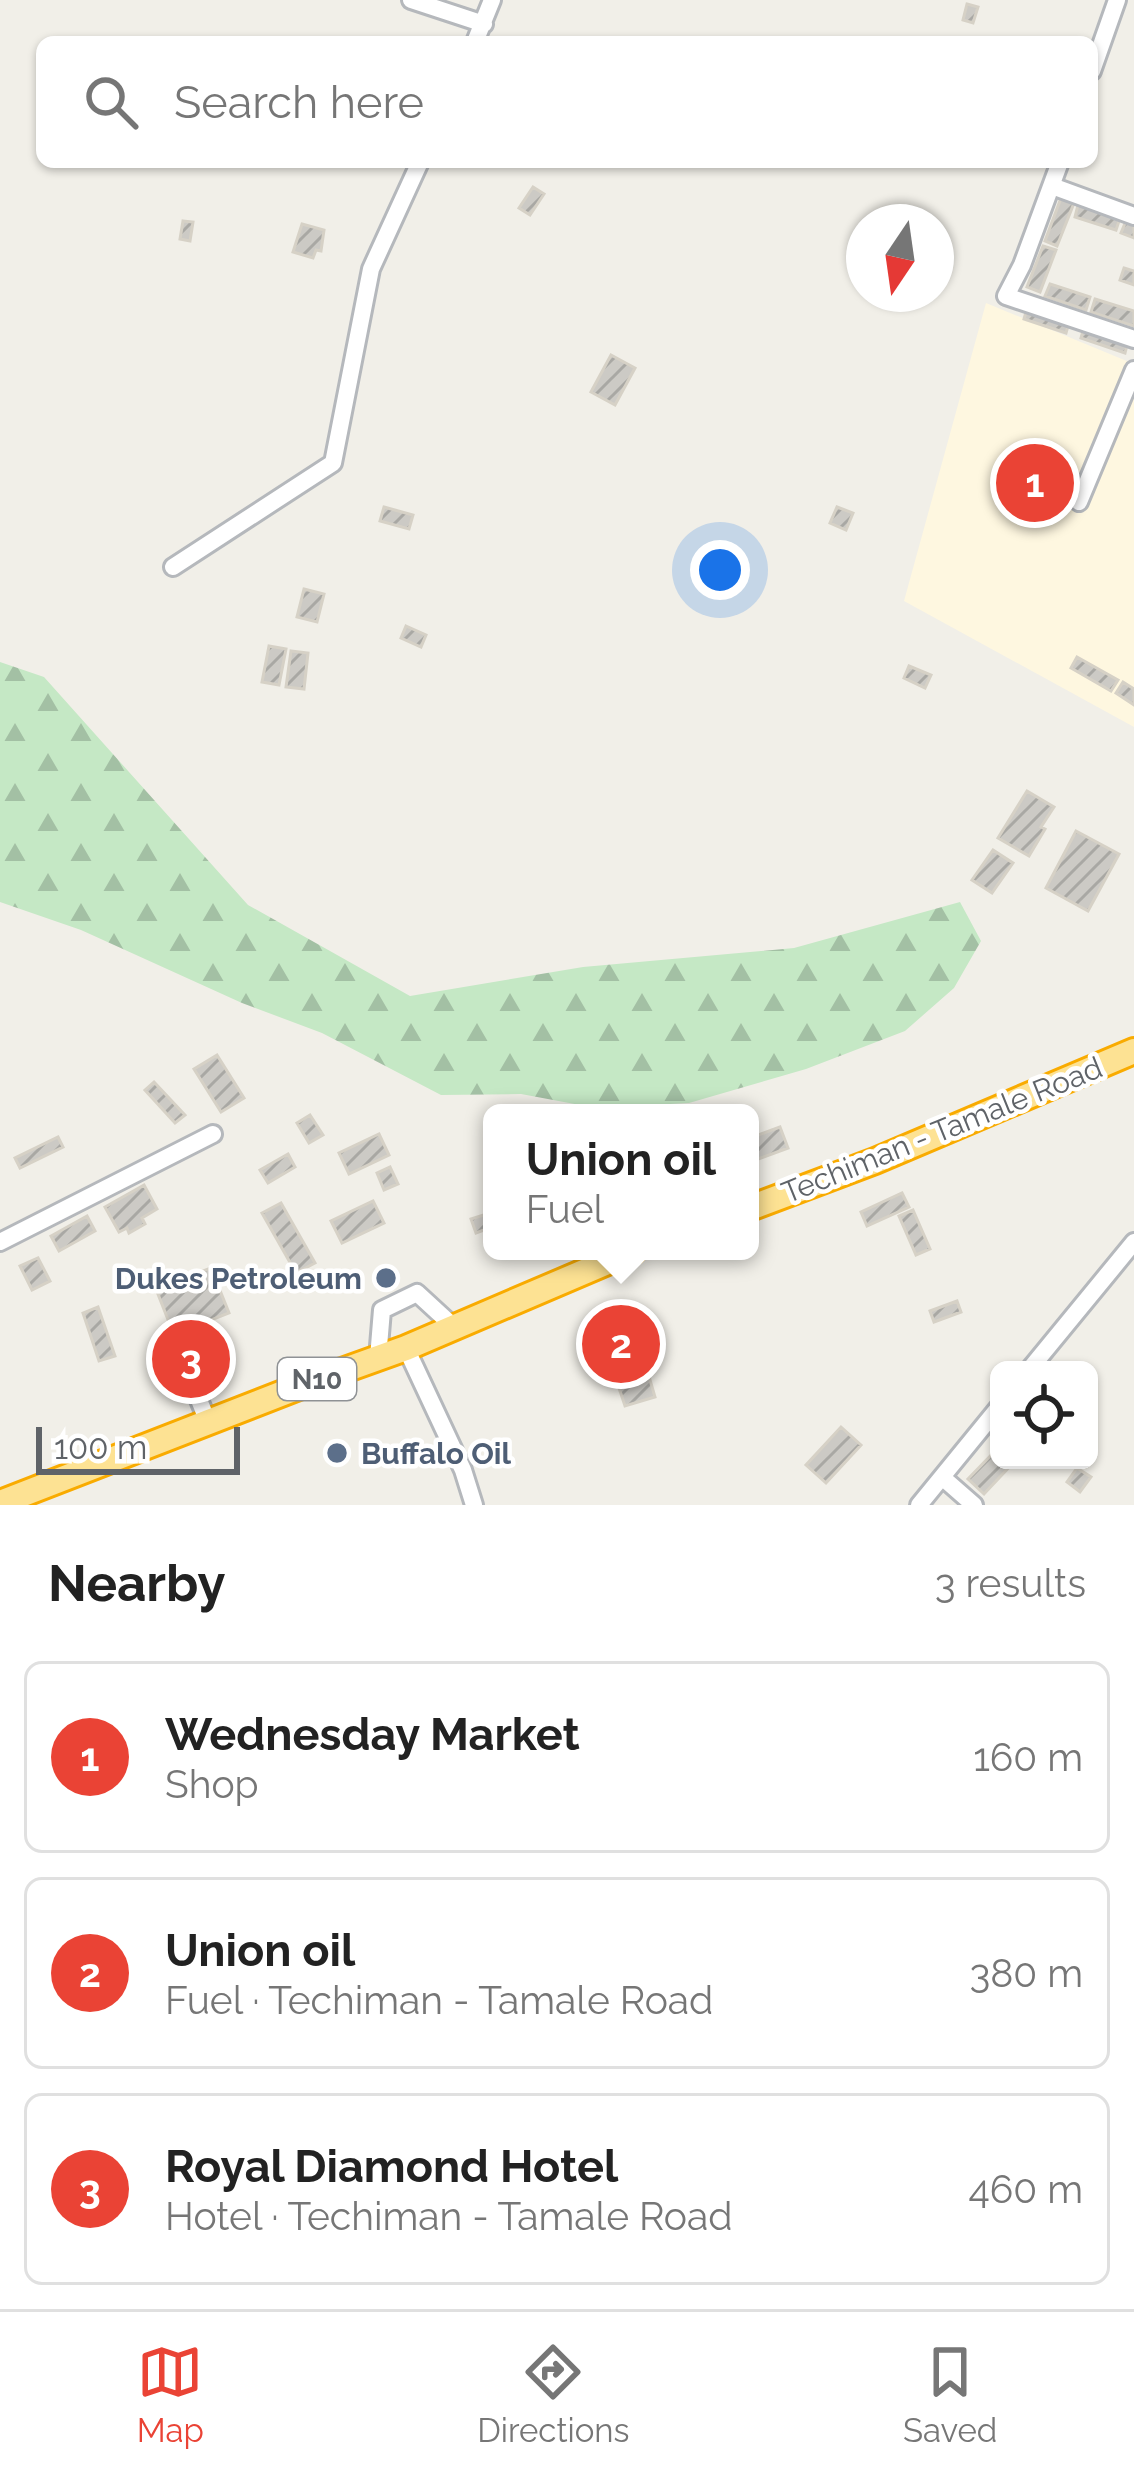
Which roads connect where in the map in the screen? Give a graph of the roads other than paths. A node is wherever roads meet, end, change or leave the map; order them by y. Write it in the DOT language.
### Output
graph roads {
  1 [pos="411,0"];
  2 [pos="492,0"];
  3 [pos="1117,0"];
  4 [pos="484,24"];
  5 [pos="478,36"];
  6 [pos="1098,54"];
  7 [pos="417,168"];
  8 [pos="1058,168"];
  9 [pos="1052,186"];
  10 [pos="1134,216"];
  11 [pos="1134,339"];
  12 [pos="1134,370"];
  13 [pos="1079,502"];
  14 [pos="173,567"];
  15 [pos="1134,1052"];
  16 [pos="213,1134"];
  17 [pos="759,1205"];
  18 [pos="1134,1241"];
  19 [pos="0,1242"];
  20 [pos="612,1260"];
  21 [pos="454,1327"];
  22 [pos="406,1348"];
  23 [pos="180,1353"];
  24 [pos="378,1358"];
  25 [pos="1036,1361"];
  26 [pos="990,1418"];
  27 [pos="208,1422"];
  28 [pos="942,1477"];
  29 [pos="0,1504"];
  30 [pos="474,1505"];
  31 [pos="919,1505"];
  32 [pos="974,1505"];
  1 -- 4 [label="street"];
  2 -- 4 [label="street"];
  3 -- 6 [label="street"];
  4 -- 5 [label="street"];
  7 -- 14 [label="street"];
  8 -- 9 [label="street"];
  9 -- 10 [label="street"];
  9 -- 11 [label="street"];
  12 -- 13 [label="street"];
  15 -- 17 [label="highway, Techiman - Tamale Road"];
  16 -- 19 [label="street"];
  18 -- 25 [label="street"];
  20 -- 21 [label="highway, N10"];
  21 -- 22 [label="highway, N10"];
  21 -- 24 [label="street"];
  22 -- 24 [label="highway, N10"];
  22 -- 30 [label="street"];
  23 -- 27 [label="street"];
  24 -- 27 [label="highway, N10"];
  26 -- 28 [label="street"];
  27 -- 29 [label="highway, N10"];
  28 -- 31 [label="street"];
  28 -- 32 [label="street"];
}
